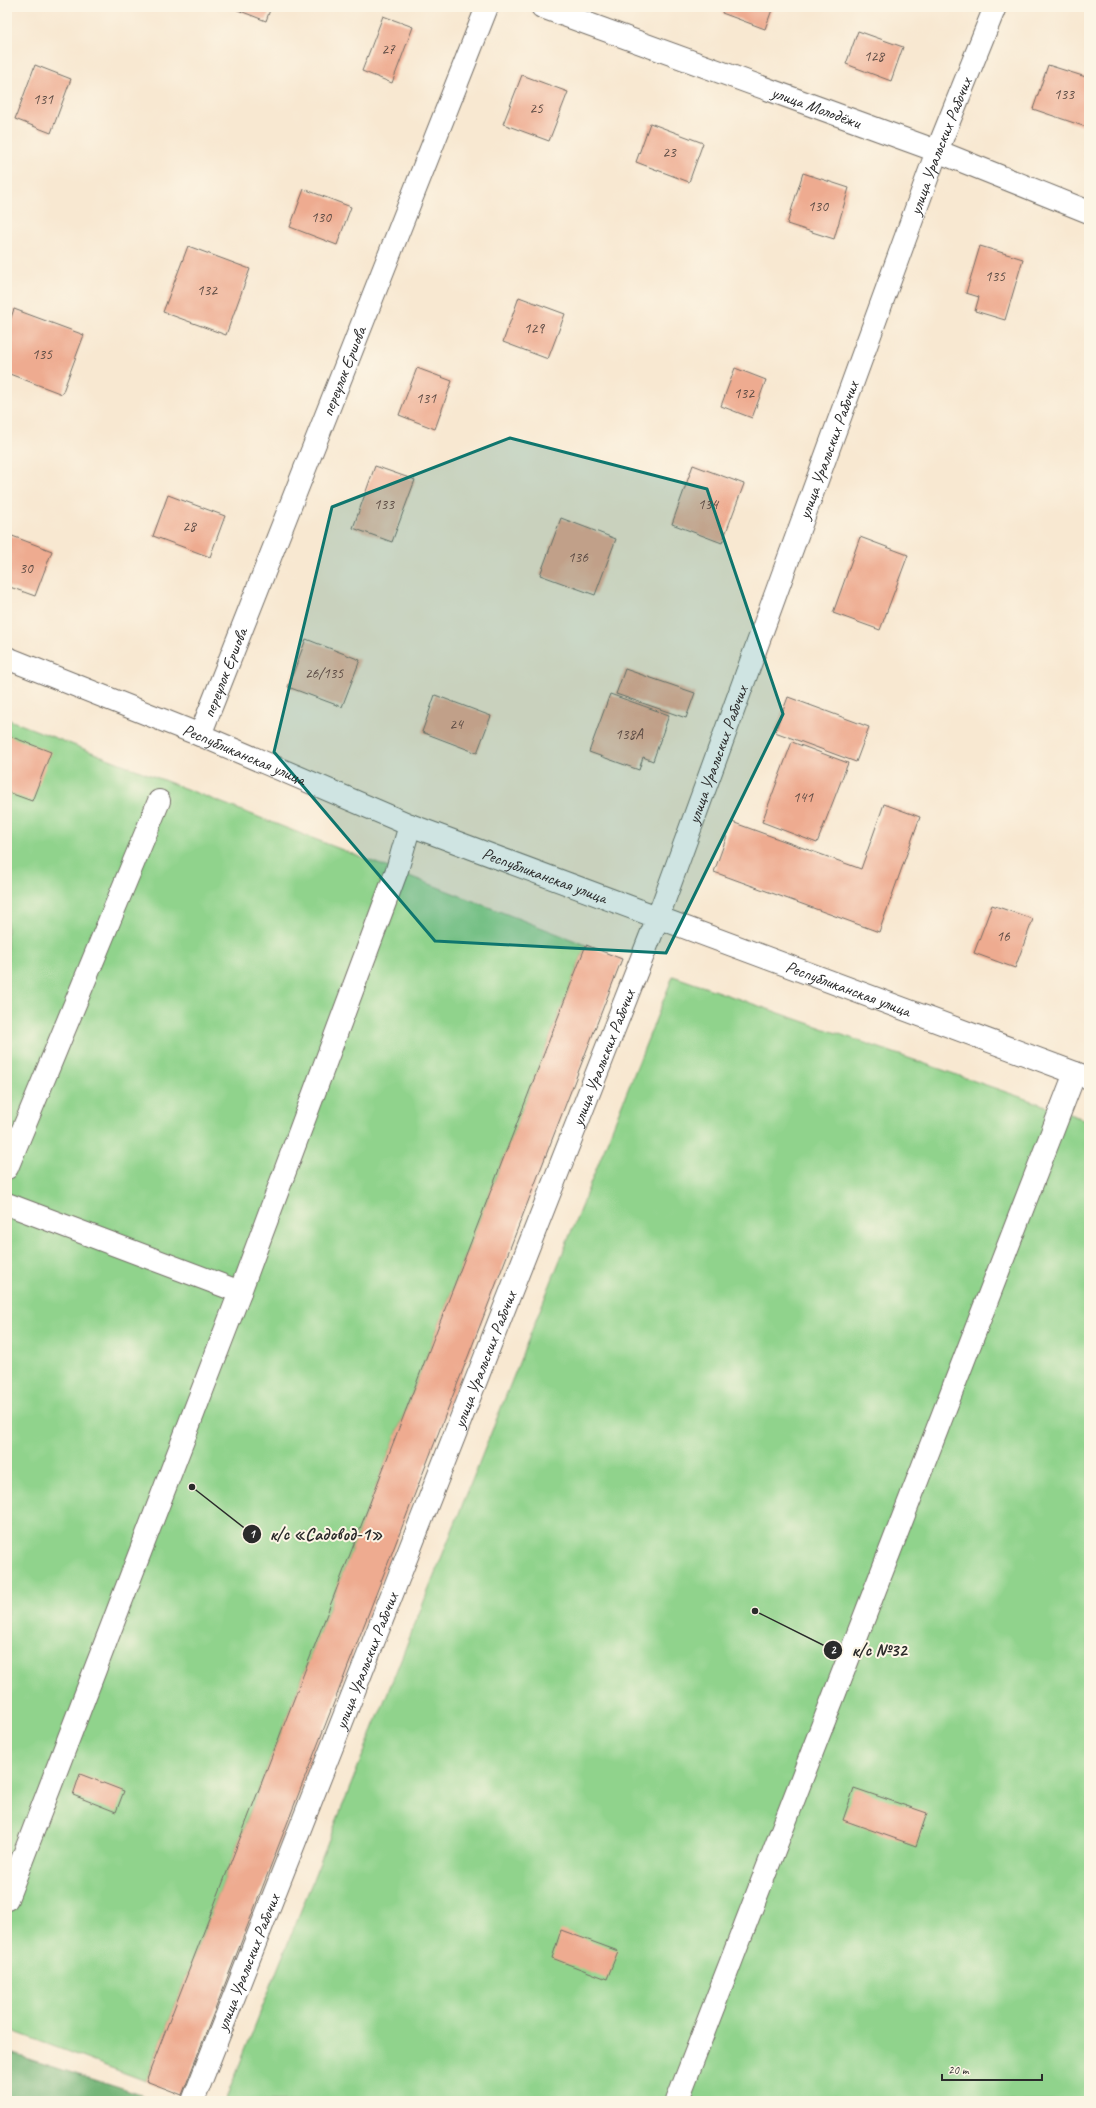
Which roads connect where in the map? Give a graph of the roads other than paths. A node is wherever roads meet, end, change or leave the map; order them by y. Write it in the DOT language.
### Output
graph roads {
  1 [pos="487,7"];
  2 [pos="542,7"];
  3 [pos="994,7"];
  4 [pos="937,151"];
  5 [pos="1089,212"];
  6 [pos="7,658"];
  7 [pos="200,735"];
  8 [pos="159,801"];
  9 [pos="410,825"];
  10 [pos="658,917"];
  11 [pos="1082,1075"];
  12 [pos="7,1168"];
  13 [pos="7,1204"];
  14 [pos="240,1292"];
  15 [pos="7,1899"];
  16 [pos="193,2101"];
  17 [pos="677,2101"];
  1 -- 7 [label="street, переулок Ершова"];
  2 -- 4 [label="street, улица Молодёжи"];
  3 -- 4 [label="street, улица Уральских Рабочих"];
  4 -- 5 [label="street, улица Молодёжи"];
  4 -- 10 [label="street, улица Уральских Рабочих"];
  6 -- 7 [label="street, Республиканская улица"];
  7 -- 9 [label="street, Республиканская улица"];
  8 -- 12 [label="street"];
  9 -- 10 [label="street, Республиканская улица"];
  9 -- 14 [label="street"];
  10 -- 11 [label="street, Республиканская улица"];
  10 -- 16 [label="street, улица Уральских Рабочих"];
  11 -- 17 [label="street"];
  13 -- 14 [label="street"];
  14 -- 15 [label="street"];
}
